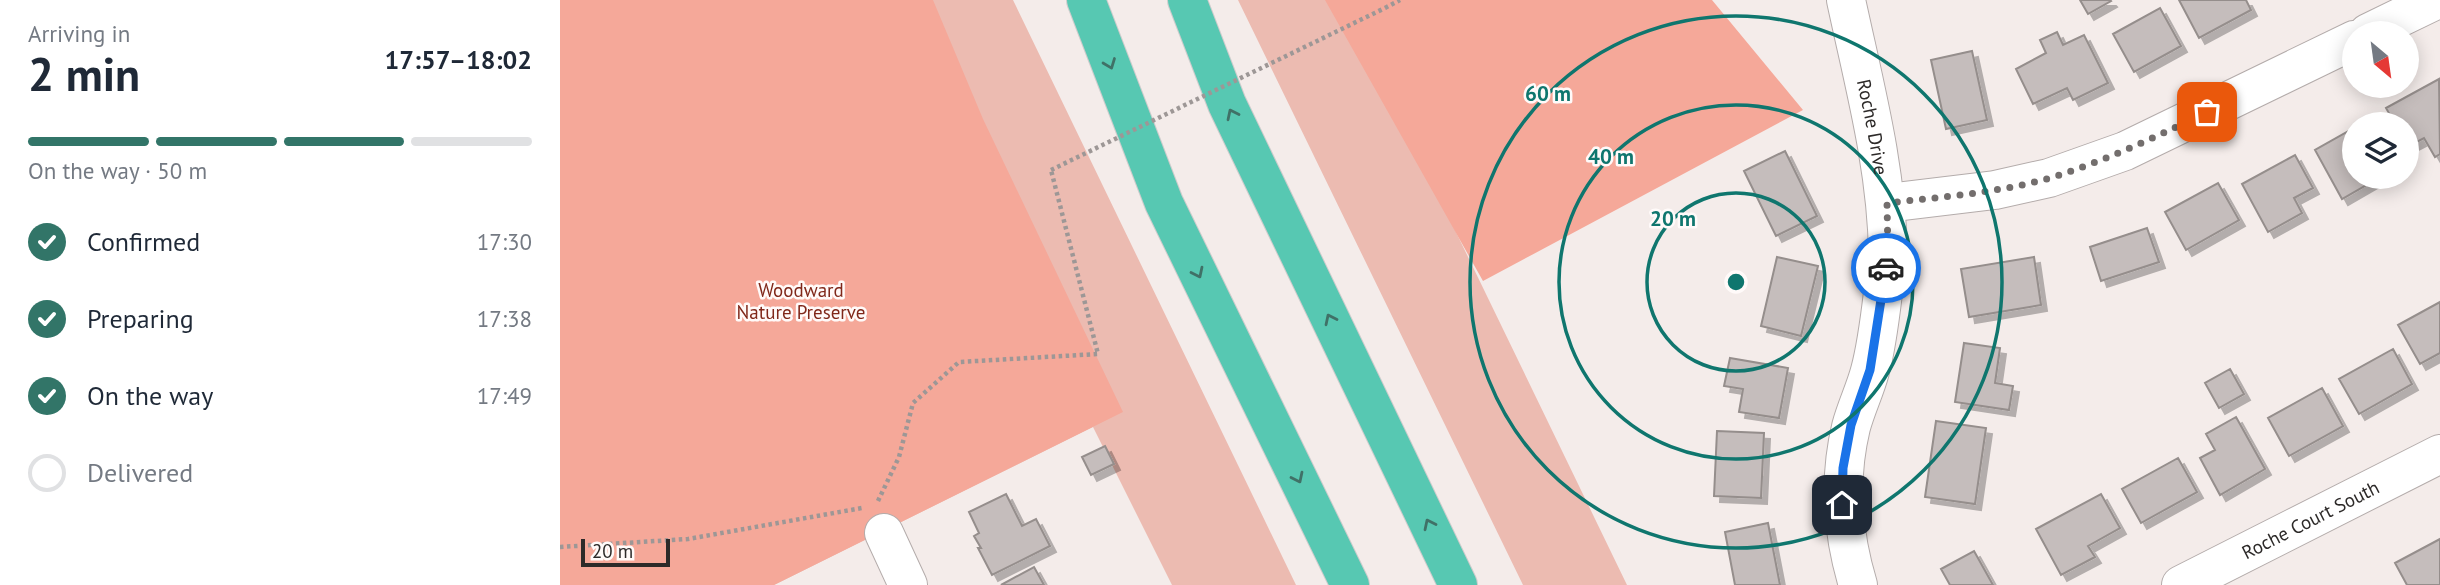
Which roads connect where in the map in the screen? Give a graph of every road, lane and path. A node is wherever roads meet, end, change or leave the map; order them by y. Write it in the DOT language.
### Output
graph roads {
  1 [pos="1086,0"];
  2 [pos="1187,0"];
  3 [pos="1400,0"];
  4 [pos="1846,0"];
  5 [pos="2436,0"];
  6 [pos="2393,21"];
  7 [pos="2342,46"];
  8 [pos="1887,203"];
  9 [pos="2440,454"];
  10 [pos="874,516"];
  11 [pos="560,547"];
  12 [pos="908,585"];
  13 [pos="1350,585"];
  14 [pos="1458,585"];
  15 [pos="1858,585"];
  16 [pos="2182,585"];
  1 -- 13 [label="highway, one-way"];
  14 -- 2 [label="highway, one-way"];
  3 -- 10 [label="path, bridge"];
  4 -- 8 [label="street, Roche Drive"];
  5 -- 6 [label="street"];
  7 -- 8 [label="street"];
  8 -- 15 [label="street, Roche Drive"];
  9 -- 16 [label="street, Roche Court South"];
  10 -- 11 [label="path"];
  10 -- 12 [label="street"];
}
